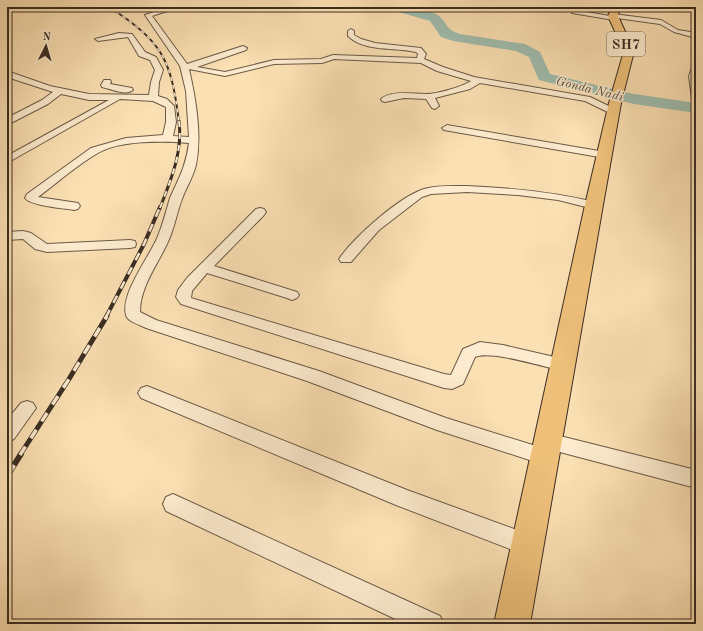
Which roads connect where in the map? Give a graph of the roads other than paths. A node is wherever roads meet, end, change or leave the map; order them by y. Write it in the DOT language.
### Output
graph roads {
  1 [pos="176,7"];
  2 [pos="576,9"];
  3 [pos="614,11"];
  4 [pos="568,19"];
  5 [pos="351,31"];
  6 [pos="696,36"];
  7 [pos="98,39"];
  8 [pos="243,48"];
  9 [pos="420,60"];
  10 [pos="187,66"];
  11 [pos="696,68"];
  12 [pos="426,70"];
  13 [pos="7,73"];
  14 [pos="107,82"];
  15 [pos="477,82"];
  16 [pos="60,91"];
  17 [pos="120,97"];
  18 [pos="430,97"];
  19 [pos="150,98"];
  20 [pos="696,98"];
  21 [pos="385,99"];
  22 [pos="617,99"];
  23 [pos="435,106"];
  24 [pos="7,122"];
  25 [pos="447,128"];
  26 [pos="167,138"];
  27 [pos="194,141"];
  28 [pos="605,156"];
  29 [pos="7,160"];
  30 [pos="594,205"];
  31 [pos="74,206"];
  32 [pos="260,212"];
  33 [pos="7,236"];
  34 [pos="130,244"];
  35 [pos="346,259"];
  36 [pos="205,268"];
  37 [pos="292,295"];
  38 [pos="563,365"];
  39 [pos="146,393"];
  40 [pos="27,408"];
  41 [pos="7,434"];
  42 [pos="547,449"];
  43 [pos="696,479"];
  44 [pos="173,504"];
  45 [pos="528,545"];
  46 [pos="432,624"];
  47 [pos="512,624"];
  1 -- 10 [label="street"];
  2 -- 3 [label="street"];
  2 -- 4 [label="street"];
  3 -- 6 [label="street"];
  3 -- 22 [label="main road, SH7"];
  5 -- 9 [label="street"];
  7 -- 19 [label="street"];
  8 -- 10 [label="street"];
  9 -- 10 [label="street"];
  9 -- 15 [label="street"];
  10 -- 27 [label="street"];
  11 -- 20 [label="street"];
  12 -- 15 [label="street"];
  13 -- 16 [label="street"];
  14 -- 19 [label="street"];
  15 -- 18 [label="street"];
  15 -- 22 [label="street"];
  16 -- 17 [label="street"];
  16 -- 24 [label="street"];
  17 -- 19 [label="street"];
  17 -- 29 [label="street"];
  18 -- 21 [label="street"];
  18 -- 23 [label="street"];
  19 -- 26 [label="street"];
  22 -- 28 [label="main road"];
  25 -- 28 [label="street"];
  26 -- 27 [label="street"];
  26 -- 31 [label="street"];
  27 -- 42 [label="street"];
  28 -- 30 [label="main road"];
  30 -- 35 [label="street"];
  30 -- 38 [label="main road"];
  32 -- 36 [label="street"];
  33 -- 34 [label="street"];
  36 -- 37 [label="street"];
  36 -- 38 [label="street"];
  38 -- 42 [label="main road"];
  39 -- 45 [label="street"];
  40 -- 41 [label="street"];
  42 -- 43 [label="street"];
  42 -- 45 [label="main road"];
  44 -- 46 [label="street"];
  45 -- 47 [label="main road"];
}
